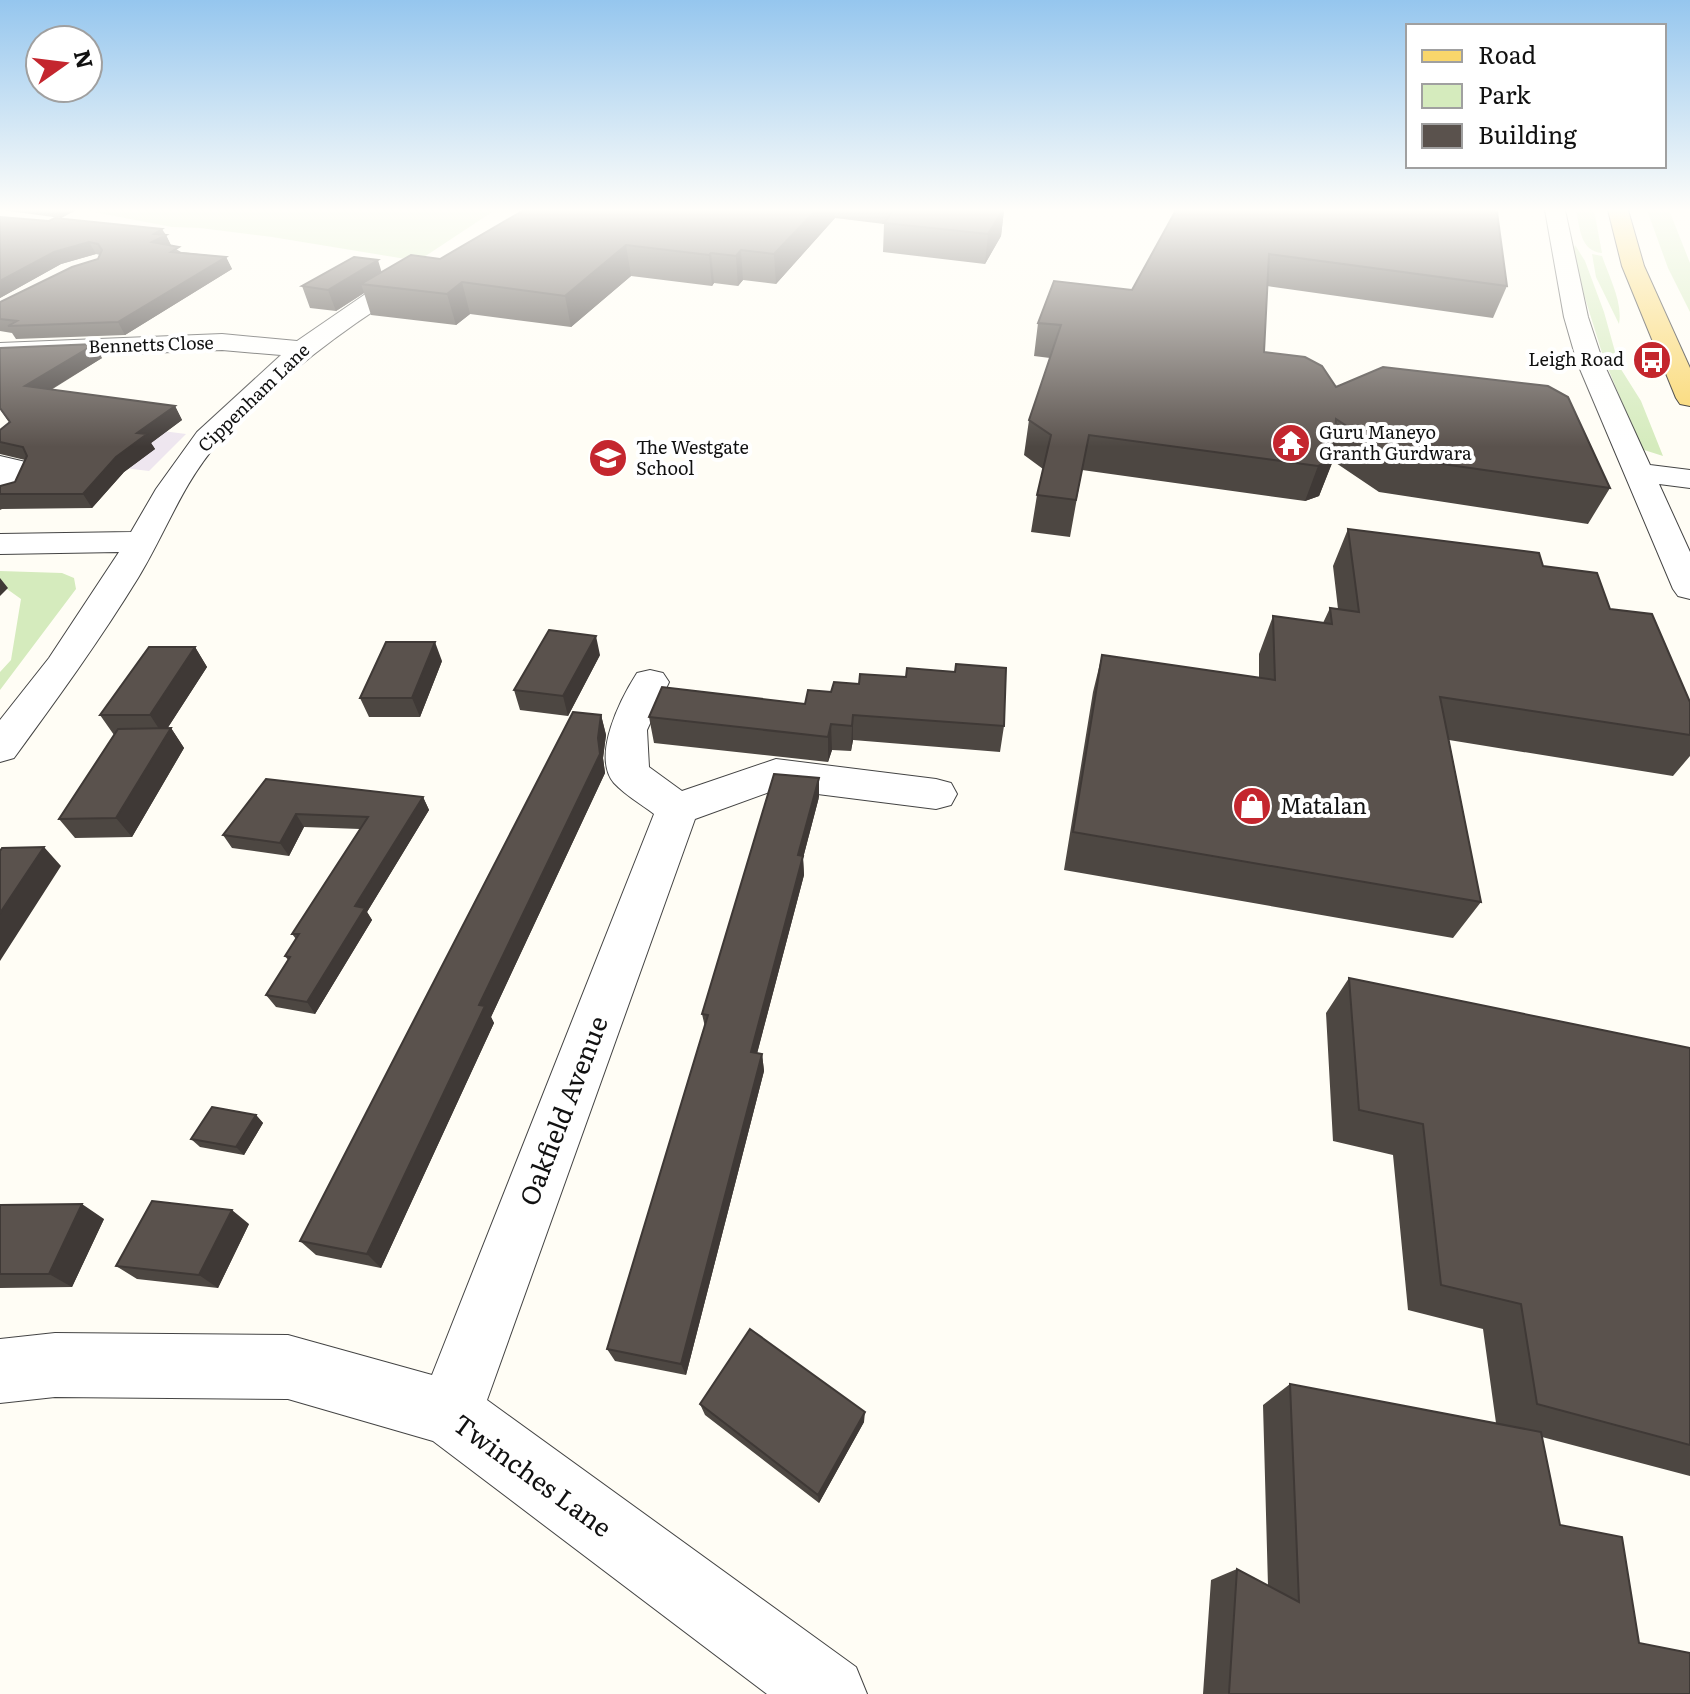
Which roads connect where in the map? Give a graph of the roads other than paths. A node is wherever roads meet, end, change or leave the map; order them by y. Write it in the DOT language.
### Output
graph roads {
  1 [pos="391,289"];
  2 [pos="1571,289"];
  3 [pos="1643,289"];
  4 [pos="302,349"];
  5 [pos="0,351"];
  6 [pos="1690,398"];
  7 [pos="1637,472"];
  8 [pos="1690,479"];
  9 [pos="142,542"];
  10 [pos="0,544"];
  11 [pos="1690,589"];
  12 [pos="650,682"];
  13 [pos="0,748"];
  14 [pos="939,793"];
  15 [pos="677,809"];
  16 [pos="0,1371"];
  17 [pos="450,1413"];
  18 [pos="829,1694"];
  1 -- 4 [label="street, Cippenham Lane"];
  2 -- 7 [label="street"];
  3 -- 6 [label="main road"];
  4 -- 5 [label="street, Bennetts Close"];
  4 -- 9 [label="street, Cippenham Lane"];
  7 -- 8 [label="street"];
  7 -- 11 [label="street"];
  9 -- 10 [label="street"];
  9 -- 13 [label="street, Cippenham Lane"];
  12 -- 15 [label="street"];
  14 -- 15 [label="street"];
  15 -- 17 [label="street, Oakfield Avenue"];
  16 -- 17 [label="street, Twinches Lane"];
  17 -- 18 [label="street, Twinches Lane"];
}
